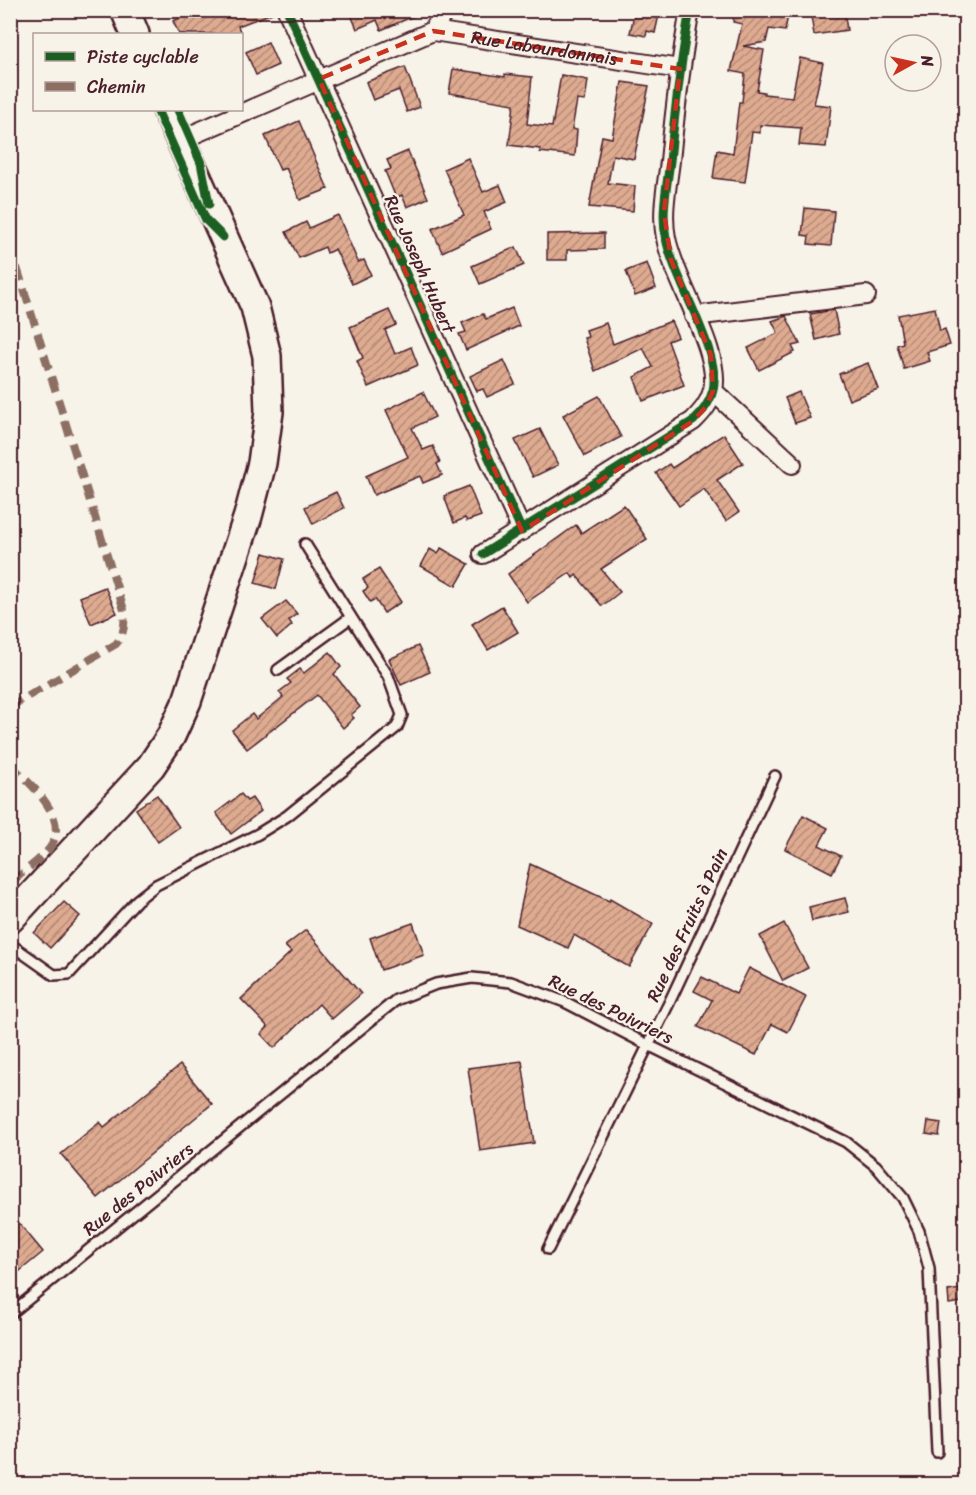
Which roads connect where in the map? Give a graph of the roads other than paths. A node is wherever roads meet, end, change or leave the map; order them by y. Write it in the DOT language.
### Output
graph roads {
  1 [pos="125,10"];
  2 [pos="287,10"];
  3 [pos="444,10"];
  4 [pos="690,10"];
  5 [pos="433,32"];
  6 [pos="135,33"];
  7 [pos="680,69"];
  8 [pos="319,79"];
  9 [pos="167,111"];
  10 [pos="180,140"];
  11 [pos="866,295"];
  12 [pos="694,315"];
  13 [pos="713,391"];
  14 [pos="792,464"];
  15 [pos="522,531"];
  16 [pos="305,544"];
  17 [pos="483,554"];
  18 [pos="350,618"];
  19 [pos="278,670"];
  20 [pos="775,776"];
  21 [pos="10,919"];
  22 [pos="10,944"];
  23 [pos="648,1045"];
  24 [pos="548,1249"];
  25 [pos="10,1314"];
  26 [pos="938,1452"];
  1 -- 6 [label="main road"];
  2 -- 8 [label="street, Rue Joseph Hubert"];
  3 -- 5 [label="street"];
  4 -- 7 [label="street"];
  5 -- 7 [label="street, Rue Labourdonnais"];
  5 -- 8 [label="street"];
  7 -- 12 [label="street"];
  8 -- 10 [label="street"];
  8 -- 15 [label="street, Rue Joseph Hubert"];
  9 -- 10 [label="main road"];
  10 -- 21 [label="main road"];
  11 -- 12 [label="street"];
  12 -- 13 [label="street"];
  13 -- 14 [label="street"];
  13 -- 15 [label="street"];
  15 -- 17 [label="street"];
  16 -- 18 [label="lane"];
  18 -- 19 [label="lane"];
  18 -- 22 [label="lane"];
  20 -- 23 [label="lane, Rue des Fruits à Pain"];
  23 -- 24 [label="lane, Rue des Fruits à Pain"];
  23 -- 25 [label="lane, Rue des Poivriers"];
  23 -- 26 [label="lane, Rue des Poivriers"];
}
